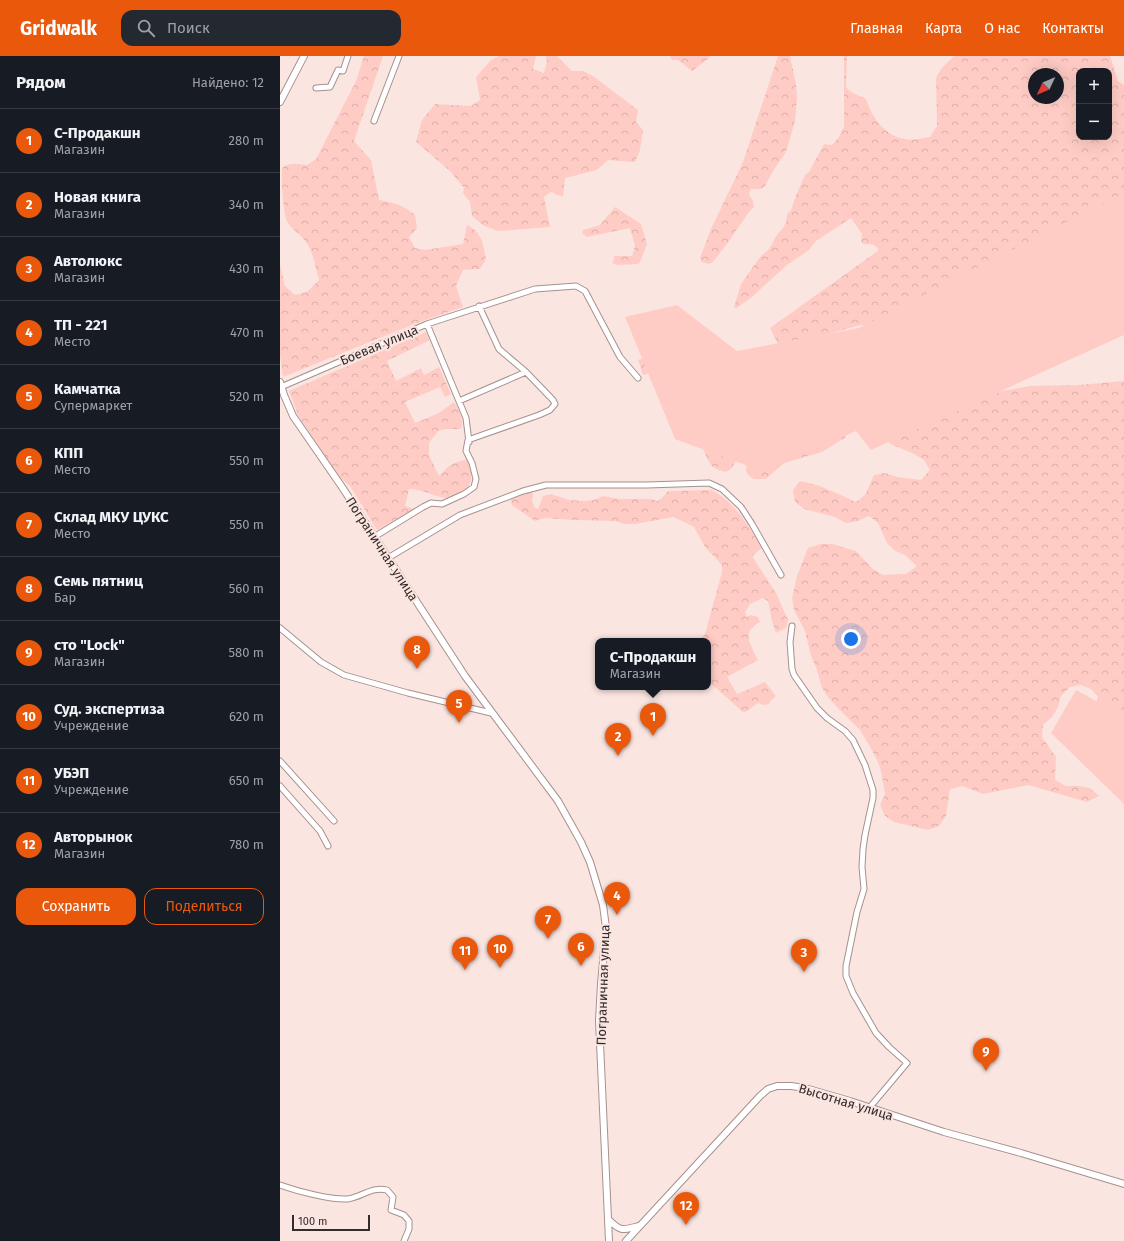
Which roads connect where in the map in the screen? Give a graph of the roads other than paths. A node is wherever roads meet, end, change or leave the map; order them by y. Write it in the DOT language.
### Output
graph roads {
  1 [pos="304,56"];
  2 [pos="348,56"];
  3 [pos="399,56"];
  4 [pos="316,88"];
  5 [pos="280,102"];
  6 [pos="374,121"];
  7 [pos="479,306"];
  8 [pos="427,324"];
  9 [pos="526,372"];
  10 [pos="638,378"];
  11 [pos="280,385"];
  12 [pos="459,401"];
  13 [pos="469,441"];
  14 [pos="374,537"];
  15 [pos="388,558"];
  16 [pos="781,574"];
  17 [pos="792,626"];
  18 [pos="280,628"];
  19 [pos="492,713"];
  20 [pos="280,761"];
  21 [pos="280,786"];
  22 [pos="334,821"];
  23 [pos="328,846"];
  24 [pos="870,1107"];
  25 [pos="280,1184"];
  26 [pos="1124,1184"];
  27 [pos="609,1220"];
  28 [pos="639,1226"];
  29 [pos="404,1241"];
  30 [pos="609,1241"];
  31 [pos="626,1241"];
  1 -- 5 [label="street"];
  2 -- 4 [label="street"];
  3 -- 6 [label="street"];
  7 -- 8 [label="street"];
  7 -- 9 [label="street"];
  7 -- 10 [label="street"];
  8 -- 11 [label="street, Боевая улица"];
  8 -- 12 [label="street, Боевая улица"];
  9 -- 12 [label="street"];
  9 -- 13 [label="street"];
  11 -- 14 [label="street, Пограничная улица"];
  12 -- 13 [label="street, Боевая улица"];
  13 -- 14 [label="street, Боевая улица"];
  14 -- 15 [label="street, Пограничная улица"];
  15 -- 16 [label="street"];
  15 -- 19 [label="street, Пограничная улица"];
  17 -- 24 [label="street"];
  18 -- 19 [label="street"];
  19 -- 27 [label="street, Пограничная улица"];
  20 -- 22 [label="street"];
  21 -- 23 [label="street"];
  24 -- 26 [label="street, Высотная улица"];
  24 -- 28 [label="street, Высотная улица"];
  25 -- 29 [label="street"];
  27 -- 28 [label="street"];
  27 -- 30 [label="street, Пограничная улица"];
  28 -- 31 [label="street, Высотная улица"];
}
